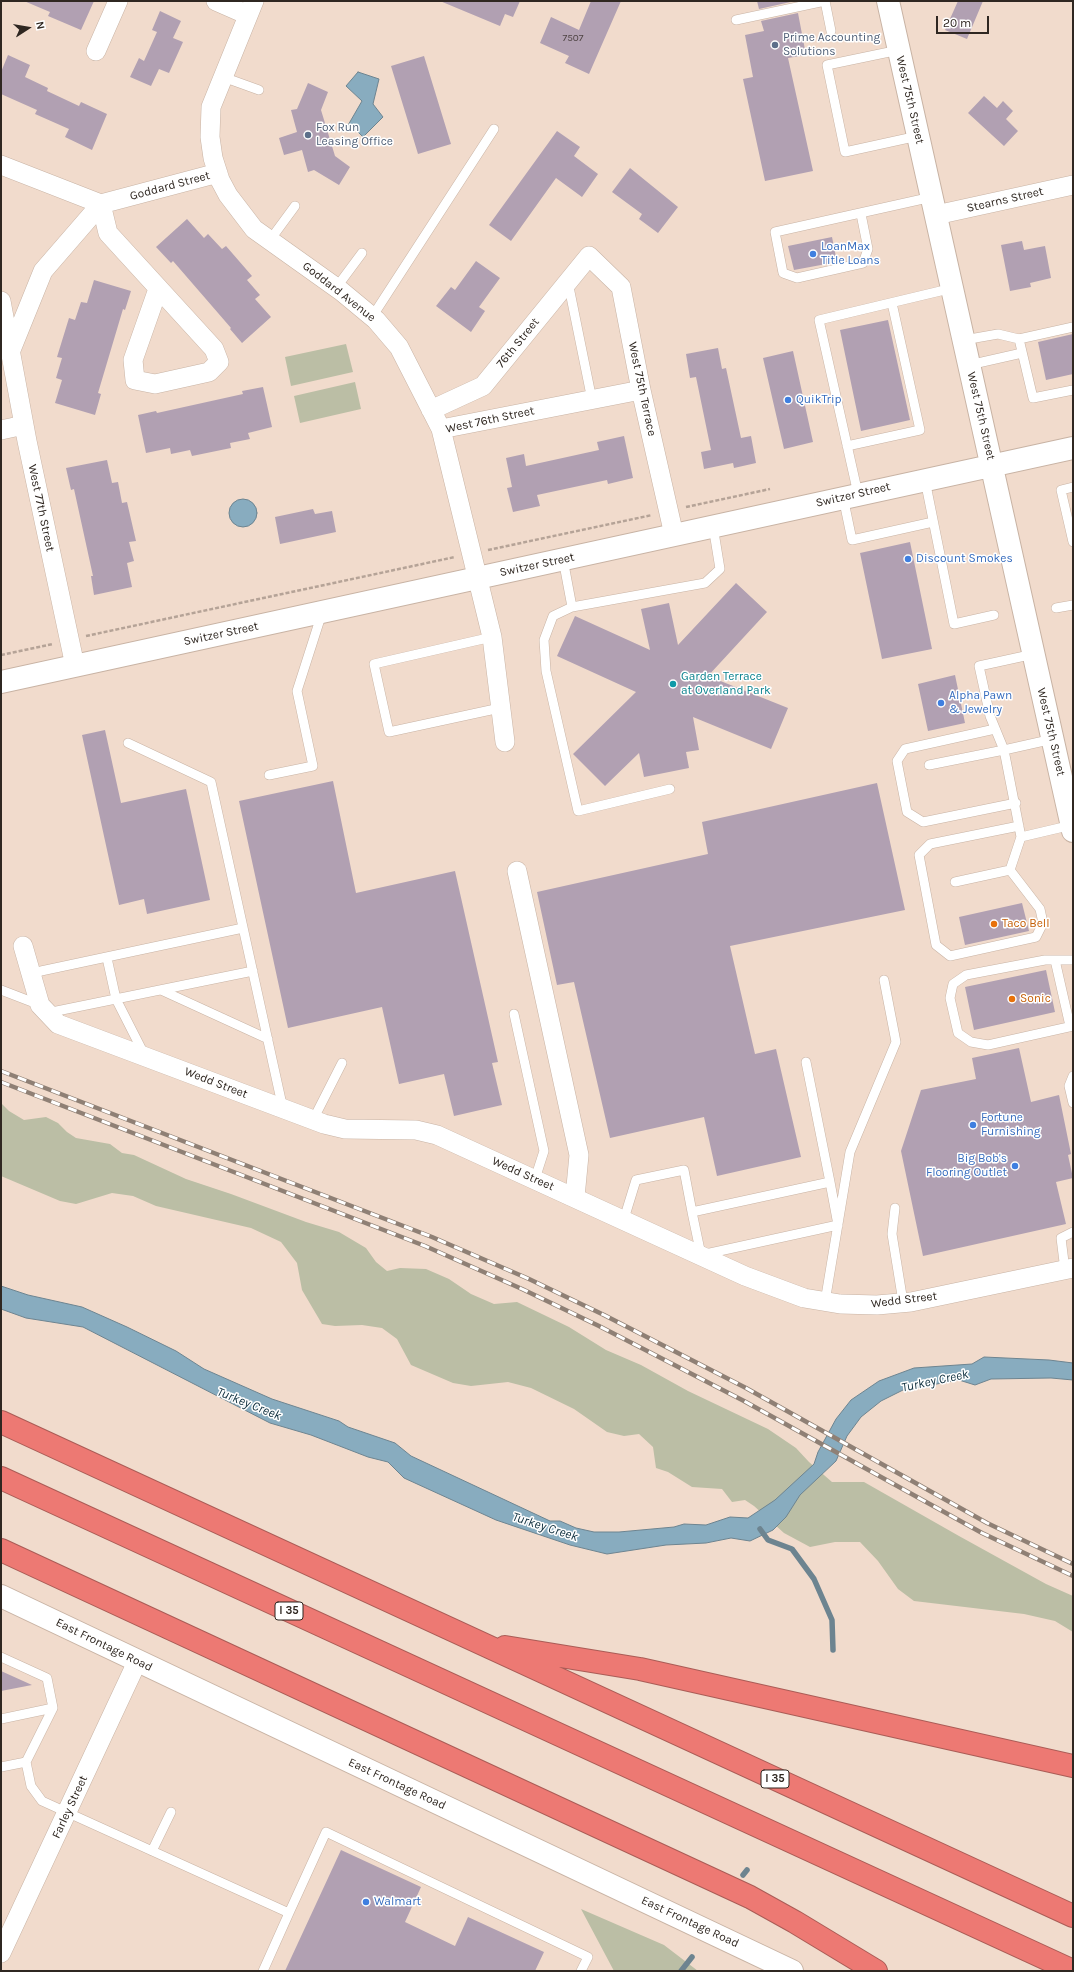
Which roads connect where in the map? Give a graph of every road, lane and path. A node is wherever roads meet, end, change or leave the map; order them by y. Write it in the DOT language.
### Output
graph roads {
  1 [pos="118,1"];
  2 [pos="216,1"];
  3 [pos="825,1"];
  4 [pos="888,1"];
  5 [pos="251,8"];
  6 [pos="736,20"];
  7 [pos="831,31"];
  8 [pos="899,50"];
  9 [pos="96,51"];
  10 [pos="223,77"];
  11 [pos="259,90"];
  12 [pos="494,129"];
  13 [pos="918,136"];
  14 [pos="1,164"];
  15 [pos="218,173"];
  16 [pos="1073,184"];
  17 [pos="102,204"];
  18 [pos="295,206"];
  19 [pos="934,206"];
  20 [pos="861,214"];
  21 [pos="270,240"];
  22 [pos="362,253"];
  23 [pos="589,256"];
  24 [pos="568,282"];
  25 [pos="336,288"];
  26 [pos="952,288"];
  27 [pos="158,289"];
  28 [pos="1,300"];
  29 [pos="892,303"];
  30 [pos="372,317"];
  31 [pos="1073,327"];
  32 [pos="1019,339"];
  33 [pos="964,340"];
  34 [pos="11,350"];
  35 [pos="1022,353"];
  36 [pos="970,365"];
  37 [pos="641,390"];
  38 [pos="1073,390"];
  39 [pos="592,400"];
  40 [pos="431,410"];
  41 [pos="24,425"];
  42 [pos="441,429"];
  43 [pos="1,430"];
  44 [pos="847,446"];
  45 [pos="1073,448"];
  46 [pos="992,465"];
  47 [pos="924,479"];
  48 [pos="1073,488"];
  49 [pos="770,489"];
  50 [pos="850,495"];
  51 [pos="682,508"];
  52 [pos="656,514"];
  53 [pos="933,522"];
  54 [pos="713,526"];
  55 [pos="674,535"];
  56 [pos="1073,542"];
  57 [pos="487,550"];
  58 [pos="458,556"];
  59 [pos="563,559"];
  60 [pos="477,578"];
  61 [pos="1073,605"];
  62 [pos="572,607"];
  63 [pos="1056,608"];
  64 [pos="322,612"];
  65 [pos="994,615"];
  66 [pos="492,637"];
  67 [pos="78,638"];
  68 [pos="59,642"];
  69 [pos="1034,654"];
  70 [pos="1,655"];
  71 [pos="74,666"];
  72 [pos="1,682"];
  73 [pos="500,708"];
  74 [pos="995,729"];
  75 [pos="1053,739"];
  76 [pos="505,742"];
  77 [pos="128,743"];
  78 [pos="1004,750"];
  79 [pos="929,765"];
  80 [pos="269,775"];
  81 [pos="670,789"];
  82 [pos="1016,803"];
  83 [pos="1072,823"];
  84 [pos="1019,826"];
  85 [pos="1021,837"];
  86 [pos="1010,870"];
  87 [pos="517,871"];
  88 [pos="956,882"];
  89 [pos="243,928"];
  90 [pos="23,946"];
  91 [pos="107,958"];
  92 [pos="1055,960"];
  93 [pos="1073,960"];
  94 [pos="253,971"];
  95 [pos="31,975"];
  96 [pos="884,980"];
  97 [pos="1,990"];
  98 [pos="161,990"];
  99 [pos="116,998"];
  100 [pos="43,1009"];
  101 [pos="514,1014"];
  102 [pos="1072,1026"];
  103 [pos="268,1039"];
  104 [pos="146,1057"];
  105 [pos="806,1062"];
  106 [pos="342,1063"];
  107 [pos="1073,1076"];
  108 [pos="1073,1103"];
  109 [pos="283,1109"];
  110 [pos="313,1120"];
  111 [pos="535,1179"];
  112 [pos="830,1182"];
  113 [pos="574,1197"];
  114 [pos="895,1208"];
  115 [pos="692,1212"];
  116 [pos="624,1219"];
  117 [pos="838,1225"];
  118 [pos="1073,1232"];
  119 [pos="701,1255"];
  120 [pos="1069,1269"];
  121 [pos="825,1302"];
  122 [pos="903,1302"];
  123 [pos="1,1422"];
  124 [pos="1,1478"];
  125 [pos="1,1550"];
  126 [pos="1,1596"];
  127 [pos="477,1642"];
  128 [pos="1,1657"];
  129 [pos="138,1662"];
  130 [pos="54,1708"];
  131 [pos="1,1719"];
  132 [pos="26,1762"];
  133 [pos="1073,1766"];
  134 [pos="1,1767"];
  135 [pos="171,1812"];
  136 [pos="67,1813"];
  137 [pos="152,1851"];
  138 [pos="289,1913"];
  139 [pos="1073,1916"];
  140 [pos="1,1952"];
  141 [pos="778,1968"];
  142 [pos="262,1971"];
  143 [pos="581,1971"];
  144 [pos="876,1971"];
  145 [pos="1073,1971"];
  1 -- 9 [label="street"];
  2 -- 5 [label="street, Goddard Street"];
  3 -- 6 [label="lane"];
  3 -- 7 [label="lane"];
  4 -- 8 [label="street, West 75th Street"];
  5 -- 10 [label="street, Goddard Street"];
  8 -- 13 [label="street, West 75th Street"];
  8 -- 13 [label="lane"];
  10 -- 11 [label="lane"];
  10 -- 15 [label="street, Goddard Street"];
  12 -- 30 [label="lane"];
  13 -- 19 [label="street, West 75th Street"];
  14 -- 17 [label="street"];
  15 -- 17 [label="street, Goddard Street"];
  15 -- 21 [label="street, Goddard Avenue"];
  16 -- 19 [label="street, Stearns Street"];
  17 -- 27 [label="street"];
  17 -- 34 [label="street"];
  18 -- 21 [label="lane"];
  19 -- 20 [label="lane"];
  19 -- 26 [label="street, West 75th Street"];
  20 -- 20 [label="lane"];
  21 -- 25 [label="street, Goddard Avenue"];
  22 -- 25 [label="lane"];
  23 -- 24 [label="street, 76th Street"];
  23 -- 37 [label="street, West 75th Terrace"];
  24 -- 39 [label="lane"];
  24 -- 40 [label="street, 76th Street"];
  25 -- 30 [label="street, Goddard Avenue"];
  26 -- 29 [label="lane"];
  26 -- 33 [label="street, West 75th Street"];
  27 -- 27 [label="street"];
  28 -- 34 [label="street, West 77th Street"];
  29 -- 44 [label="lane"];
  29 -- 44 [label="lane"];
  30 -- 40 [label="street, Goddard Avenue"];
  31 -- 32 [label="lane"];
  32 -- 33 [label="lane"];
  32 -- 35 [label="lane"];
  33 -- 36 [label="street, West 75th Street"];
  34 -- 41 [label="street, West 77th Street"];
  35 -- 36 [label="lane"];
  35 -- 38 [label="lane"];
  36 -- 46 [label="street, West 75th Street"];
  37 -- 39 [label="street, West 76th Street"];
  37 -- 55 [label="street, West 75th Terrace"];
  39 -- 42 [label="street, West 76th Street"];
  40 -- 42 [label="street, Goddard Avenue"];
  41 -- 43 [label="street"];
  41 -- 71 [label="street, West 77th Street"];
  42 -- 60 [label="street, West 76th Street"];
  44 -- 50 [label="lane"];
  45 -- 46 [label="street, Switzer Street"];
  46 -- 47 [label="street, Switzer Street"];
  46 -- 69 [label="street, West 75th Street"];
  47 -- 50 [label="street, Switzer Street"];
  47 -- 53 [label="lane"];
  48 -- 56 [label="lane"];
  49 -- 51 [label="path"];
  50 -- 53 [label="lane"];
  50 -- 54 [label="street, Switzer Street"];
  52 -- 57 [label="path"];
  53 -- 65 [label="lane"];
  54 -- 55 [label="street, Switzer Street"];
  54 -- 62 [label="lane"];
  55 -- 59 [label="street, Switzer Street"];
  58 -- 67 [label="path"];
  59 -- 60 [label="street, Switzer Street"];
  59 -- 62 [label="lane"];
  60 -- 64 [label="street, Switzer Street"];
  60 -- 66 [label="street, West 76th Street"];
  61 -- 63 [label="lane"];
  62 -- 81 [label="lane"];
  64 -- 71 [label="street, Switzer Street"];
  64 -- 80 [label="lane"];
  66 -- 73 [label="street, West 76th Street"];
  66 -- 73 [label="lane"];
  68 -- 70 [label="path"];
  69 -- 74 [label="lane"];
  69 -- 75 [label="street, West 75th Street"];
  71 -- 72 [label="street, Switzer Street"];
  73 -- 76 [label="street, West 76th Street"];
  74 -- 78 [label="lane"];
  74 -- 82 [label="lane"];
  75 -- 78 [label="lane"];
  75 -- 83 [label="street, West 75th Street"];
  77 -- 89 [label="lane"];
  78 -- 79 [label="lane"];
  78 -- 82 [label="lane"];
  82 -- 84 [label="lane"];
  83 -- 85 [label="lane"];
  84 -- 85 [label="lane"];
  84 -- 86 [label="lane"];
  85 -- 86 [label="lane"];
  86 -- 88 [label="lane"];
  87 -- 113 [label="street"];
  89 -- 91 [label="lane"];
  89 -- 94 [label="lane"];
  90 -- 95 [label="street"];
  91 -- 95 [label="lane"];
  91 -- 99 [label="lane"];
  92 -- 93 [label="lane"];
  92 -- 102 [label="lane"];
  92 -- 102 [label="lane"];
  94 -- 98 [label="lane"];
  94 -- 103 [label="lane"];
  95 -- 100 [label="street"];
  96 -- 117 [label="lane"];
  97 -- 100 [label="lane"];
  98 -- 99 [label="lane"];
  98 -- 103 [label="lane"];
  99 -- 100 [label="lane"];
  99 -- 104 [label="lane"];
  100 -- 104 [label="street, Wedd Street"];
  101 -- 111 [label="lane"];
  103 -- 109 [label="lane"];
  104 -- 109 [label="street, Wedd Street"];
  105 -- 112 [label="lane"];
  106 -- 110 [label="lane"];
  107 -- 108 [label="lane"];
  109 -- 110 [label="street, Wedd Street"];
  110 -- 111 [label="street, Wedd Street"];
  111 -- 113 [label="street, Wedd Street"];
  112 -- 115 [label="lane"];
  112 -- 117 [label="lane"];
  113 -- 116 [label="street, Wedd Street"];
  114 -- 122 [label="lane"];
  115 -- 116 [label="lane"];
  115 -- 119 [label="lane"];
  116 -- 119 [label="street, Wedd Street"];
  117 -- 119 [label="lane"];
  117 -- 121 [label="lane"];
  118 -- 120 [label="lane"];
  119 -- 121 [label="street, Wedd Street"];
  120 -- 122 [label="street, Wedd Street"];
  121 -- 122 [label="street, Wedd Street"];
  123 -- 127 [label="highway, I 35"];
  124 -- 145 [label="highway, I 35"];
  125 -- 144 [label="highway"];
  126 -- 129 [label="street, East Frontage Road"];
  127 -- 133 [label="highway"];
  127 -- 139 [label="highway, I 35"];
  128 -- 130 [label="lane"];
  129 -- 136 [label="street, Farley Street"];
  129 -- 141 [label="street, East Frontage Road"];
  130 -- 131 [label="lane"];
  130 -- 132 [label="lane"];
  132 -- 134 [label="lane"];
  132 -- 136 [label="lane"];
  135 -- 137 [label="lane"];
  136 -- 137 [label="lane"];
  136 -- 140 [label="street, Farley Street"];
  137 -- 138 [label="lane"];
  138 -- 142 [label="lane"];
  138 -- 143 [label="lane"];
}
